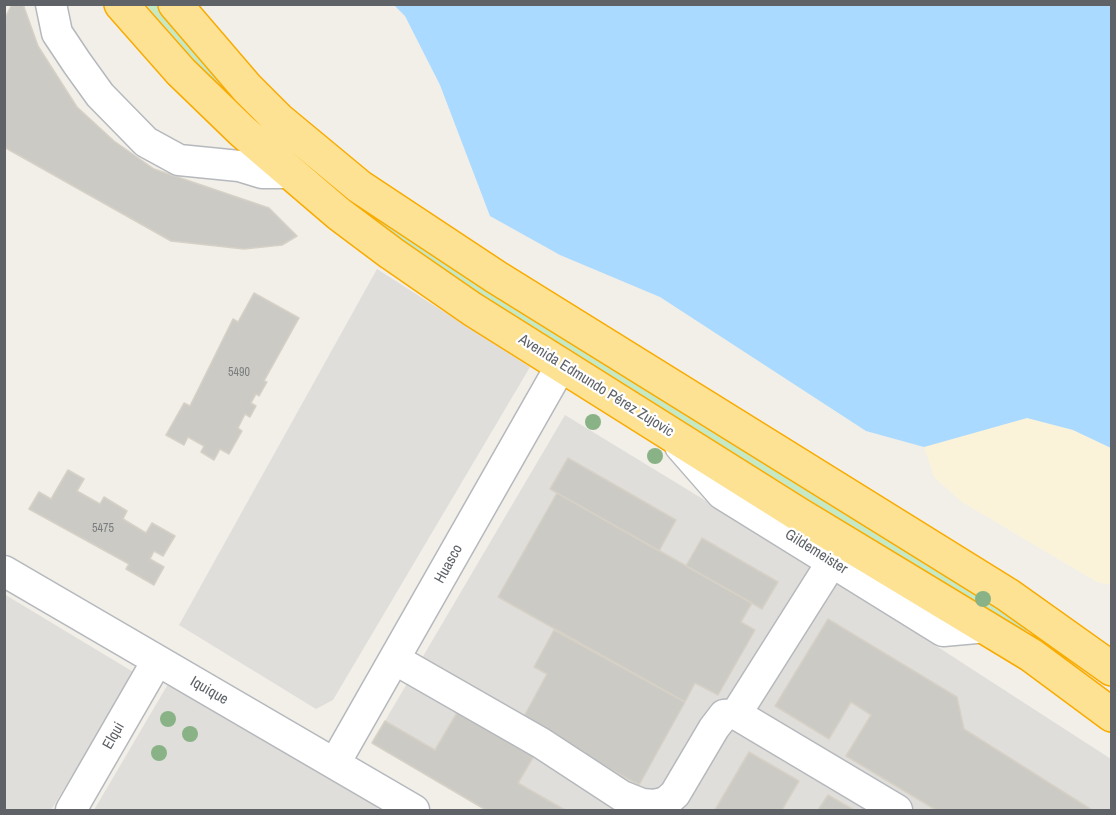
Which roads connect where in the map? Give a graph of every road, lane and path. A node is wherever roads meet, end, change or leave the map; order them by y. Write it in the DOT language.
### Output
graph roads {
  1 [pos="51,4"];
  2 [pos="121,4"];
  3 [pos="175,4"];
  4 [pos="291,172"];
  5 [pos="562,364"];
  6 [pos="668,432"];
  7 [pos="832,562"];
  8 [pos="4,571"];
  9 [pos="987,627"];
  10 [pos="396,660"];
  11 [pos="158,661"];
  12 [pos="1112,669"];
  13 [pos="736,714"];
  14 [pos="1112,715"];
  15 [pos="335,763"];
  16 [pos="71,810"];
  17 [pos="410,810"];
  18 [pos="897,810"];
  1 -- 4 [label="street"];
  2 -- 4 [label="highway, Avenida Edmundo Pérez Zujovic"];
  3 -- 12 [label="highway"];
  4 -- 5 [label="highway, Avenida Edmundo Pérez Zujovic"];
  5 -- 6 [label="highway, Avenida Edmundo Pérez Zujovic"];
  5 -- 10 [label="street, Huasco"];
  6 -- 7 [label="street, Gildemeister"];
  6 -- 9 [label="highway, Avenida Edmundo Pérez Zujovic"];
  7 -- 9 [label="street, Gildemeister"];
  7 -- 13 [label="street"];
  8 -- 11 [label="street, Iquique"];
  9 -- 14 [label="highway, Avenida Edmundo Pérez Zujovic"];
  10 -- 13 [label="street"];
  10 -- 15 [label="street, Huasco"];
  11 -- 15 [label="street, Iquique"];
  11 -- 16 [label="street, Elqui"];
  13 -- 18 [label="street"];
  15 -- 17 [label="street, Iquique"];
}
